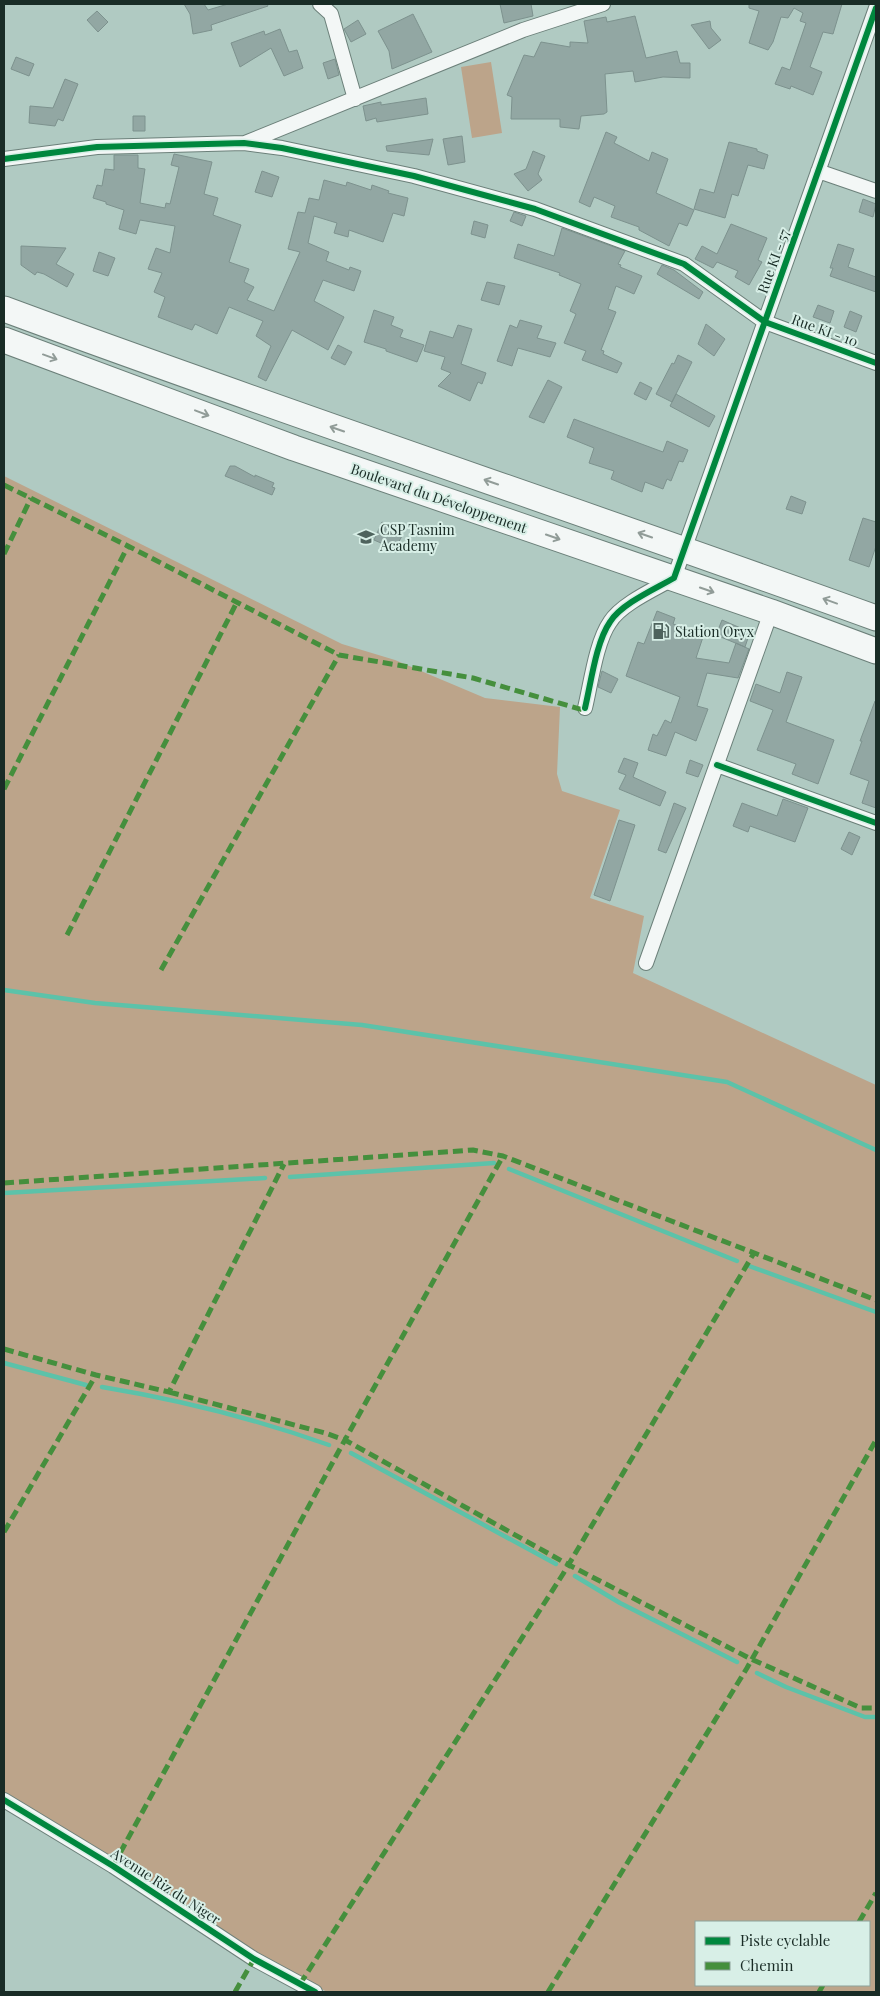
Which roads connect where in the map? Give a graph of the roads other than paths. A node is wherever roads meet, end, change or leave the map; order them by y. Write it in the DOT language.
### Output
graph roads {
  1 [pos="320,4"];
  2 [pos="603,4"];
  3 [pos="876,8"];
  4 [pos="356,100"];
  5 [pos="244,143"];
  6 [pos="4,159"];
  7 [pos="818,171"];
  8 [pos="876,191"];
  9 [pos="4,309"];
  10 [pos="765,322"];
  11 [pos="4,340"];
  12 [pos="876,362"];
  13 [pos="684,548"];
  14 [pos="674,578"];
  15 [pos="771,612"];
  16 [pos="876,618"];
  17 [pos="876,651"];
  18 [pos="585,708"];
  19 [pos="717,765"];
  20 [pos="876,823"];
  21 [pos="646,962"];
  22 [pos="4,1800"];
  23 [pos="315,1992"];
  1 -- 4 [label="street"];
  2 -- 4 [label="street"];
  3 -- 7 [label="street, Rue KI - 57"];
  4 -- 5 [label="street"];
  5 -- 6 [label="street"];
  5 -- 10 [label="street, Rue KI - 10"];
  7 -- 8 [label="street"];
  7 -- 10 [label="street, Rue KI - 57"];
  13 -- 9 [label="highway, one-way"];
  10 -- 12 [label="street, Rue KI - 10"];
  10 -- 13 [label="street, Rue KI - 57"];
  11 -- 14 [label="highway, Boulevard du Développement, one-way"];
  13 -- 14 [label="street, Rue KI - 57"];
  16 -- 13 [label="highway, one-way"];
  14 -- 15 [label="highway, Boulevard du Développement, one-way"];
  14 -- 18 [label="street"];
  15 -- 17 [label="highway, Boulevard du Développement"];
  15 -- 19 [label="street"];
  19 -- 20 [label="street"];
  19 -- 21 [label="street"];
  22 -- 23 [label="street, Avenue Riz du Niger"];
}
